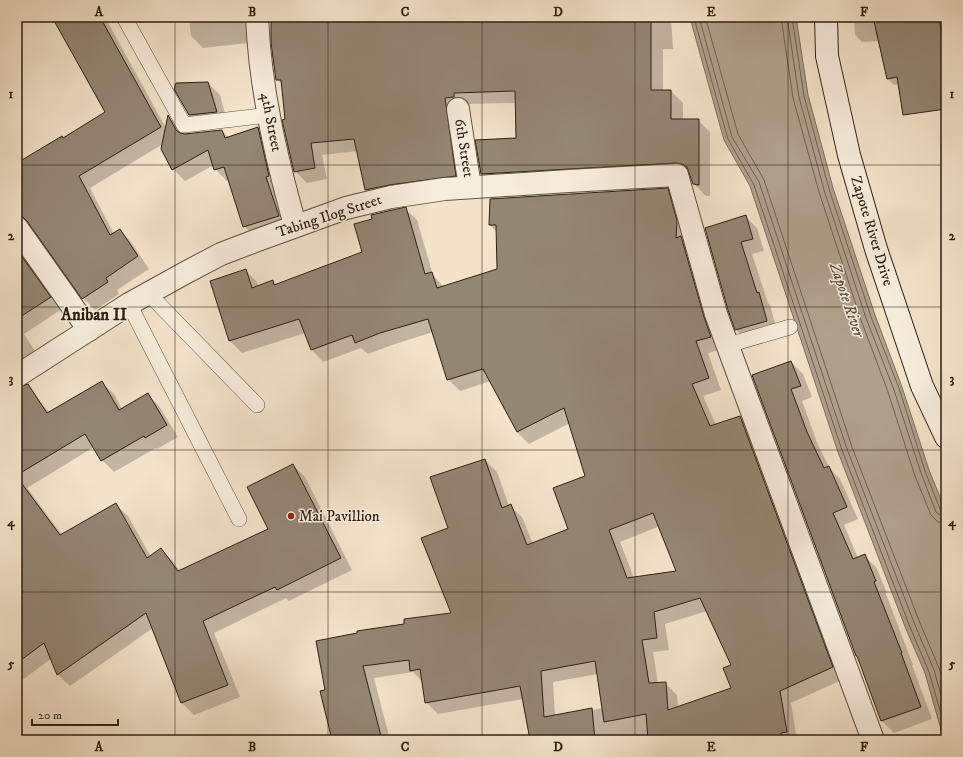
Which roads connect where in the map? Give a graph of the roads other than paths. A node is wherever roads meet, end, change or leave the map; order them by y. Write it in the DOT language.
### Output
graph roads {
  1 [pos="124,17"];
  2 [pos="257,17"];
  3 [pos="826,17"];
  4 [pos="458,109"];
  5 [pos="269,115"];
  6 [pos="470,187"];
  7 [pos="295,225"];
  8 [pos="17,228"];
  9 [pos="148,293"];
  10 [pos="129,304"];
  11 [pos="790,327"];
  12 [pos="89,330"];
  13 [pos="728,345"];
  14 [pos="17,376"];
  15 [pos="257,405"];
  16 [pos="946,437"];
  17 [pos="239,519"];
  18 [pos="873,740"];
  1 -- 5 [label="lane"];
  2 -- 5 [label="street, 4th Street"];
  3 -- 16 [label="street, Zapote River Drive"];
  4 -- 6 [label="street, 6th Street"];
  5 -- 7 [label="street, 4th Street"];
  6 -- 7 [label="street, Tabing Ilog Street"];
  6 -- 13 [label="street, Tabing Ilog Street"];
  7 -- 9 [label="street, Tabing Ilog Street"];
  8 -- 12 [label="street"];
  9 -- 10 [label="street, Tabing Ilog Street"];
  9 -- 15 [label="lane"];
  10 -- 12 [label="street, Tabing Ilog Street"];
  10 -- 17 [label="lane"];
  11 -- 13 [label="lane"];
  12 -- 14 [label="street, Tabing Ilog Street"];
  13 -- 18 [label="street"];
}
